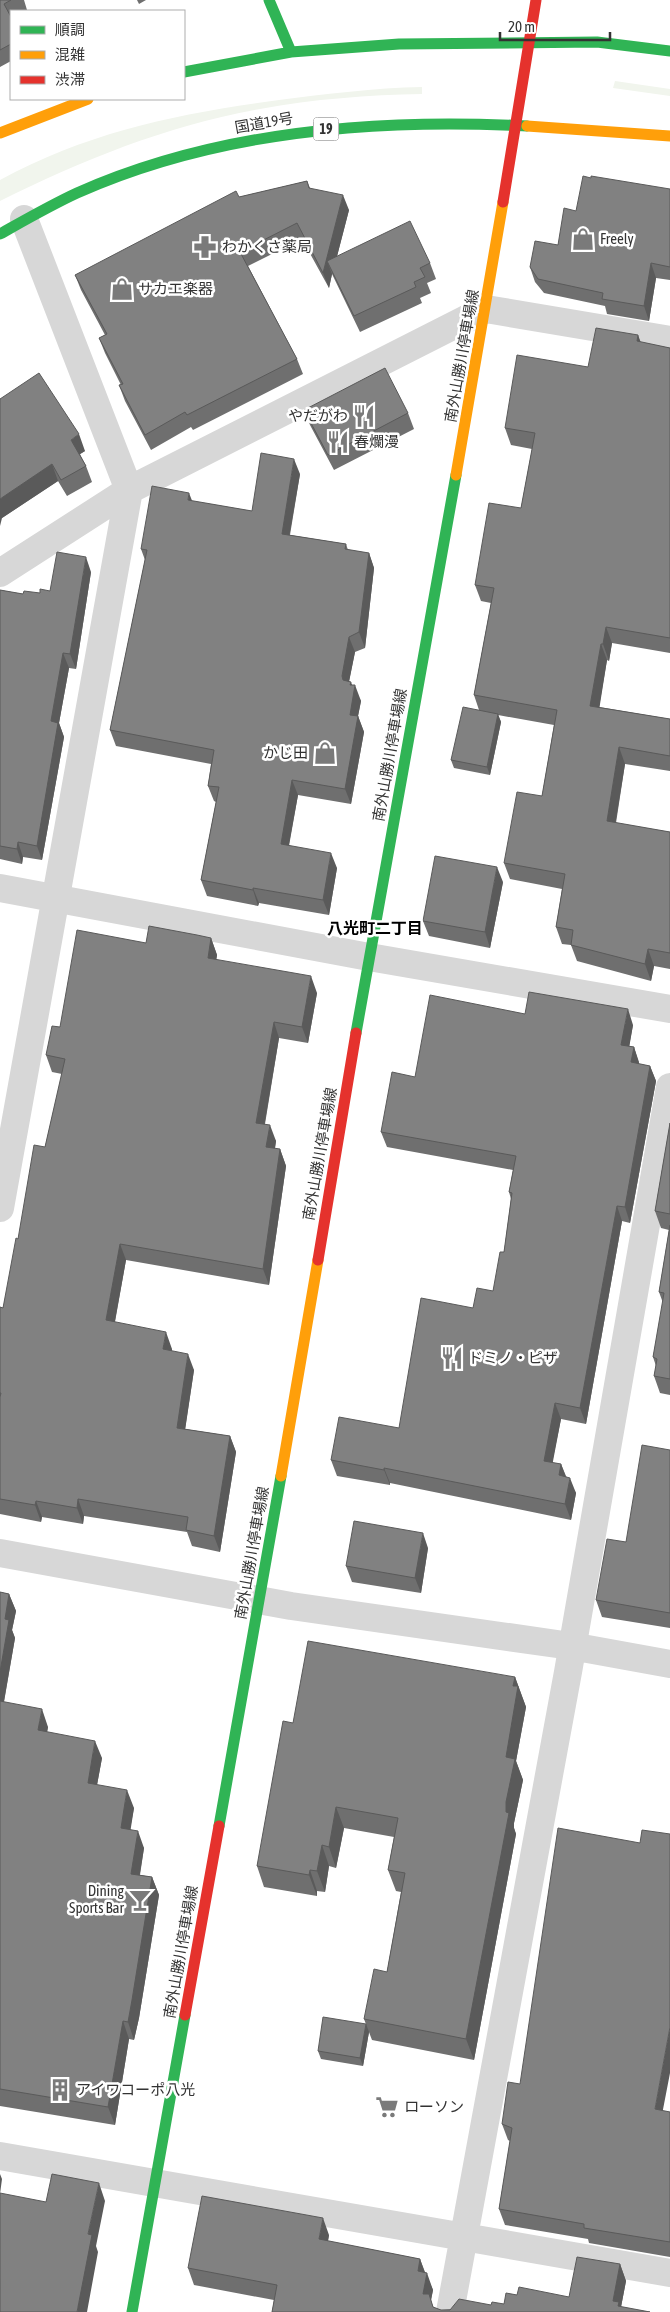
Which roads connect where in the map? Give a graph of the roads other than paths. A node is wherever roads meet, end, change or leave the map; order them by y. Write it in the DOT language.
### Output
graph roads {
  1 [pos="269,0"];
  2 [pos="536,0"];
  3 [pos="529,43"];
  4 [pos="670,51"];
  5 [pos="290,52"];
  6 [pos="185,72"];
  7 [pos="85,100"];
  8 [pos="516,126"];
  9 [pos="0,134"];
  10 [pos="670,136"];
  11 [pos="24,219"];
  12 [pos="0,234"];
  13 [pos="486,309"];
  14 [pos="670,340"];
  15 [pos="129,490"];
  16 [pos="0,573"];
  17 [pos="0,888"];
  18 [pos="57,900"];
  19 [pos="368,957"];
  20 [pos="670,1009"];
  21 [pos="670,1087"];
  22 [pos="0,1208"];
  23 [pos="0,1553"];
  24 [pos="260,1600"];
  25 [pos="571,1646"];
  26 [pos="670,1664"];
  27 [pos="0,2156"];
  28 [pos="155,2183"];
  29 [pos="462,2238"];
  30 [pos="670,2273"];
  31 [pos="132,2312"];
  32 [pos="450,2312"];
  1 -- 5 [label="main road"];
  2 -- 3 [label="main road, 南外山勝川停車場線"];
  3 -- 4 [label="main road"];
  3 -- 5 [label="main road"];
  3 -- 8 [label="main road, 南外山勝川停車場線"];
  5 -- 6 [label="main road"];
  7 -- 9 [label="main road"];
  8 -- 10 [label="main road, 国道19号 / 19"];
  8 -- 11 [label="main road, 国道19号 / 19"];
  8 -- 13 [label="main road, 南外山勝川停車場線"];
  11 -- 12 [label="main road, 国道19号 / 19"];
  11 -- 15 [label="street"];
  13 -- 14 [label="street"];
  13 -- 15 [label="street"];
  13 -- 19 [label="main road, 南外山勝川停車場線"];
  15 -- 16 [label="street"];
  15 -- 18 [label="street"];
  17 -- 18 [label="street"];
  18 -- 19 [label="street"];
  18 -- 22 [label="street"];
  19 -- 20 [label="street"];
  19 -- 24 [label="main road, 南外山勝川停車場線"];
  21 -- 25 [label="street"];
  23 -- 24 [label="street"];
  24 -- 25 [label="street"];
  24 -- 28 [label="main road, 南外山勝川停車場線"];
  25 -- 26 [label="street"];
  25 -- 29 [label="street"];
  27 -- 28 [label="street"];
  28 -- 29 [label="street"];
  28 -- 31 [label="main road, 南外山勝川停車場線"];
  29 -- 30 [label="street"];
  29 -- 32 [label="street"];
}
